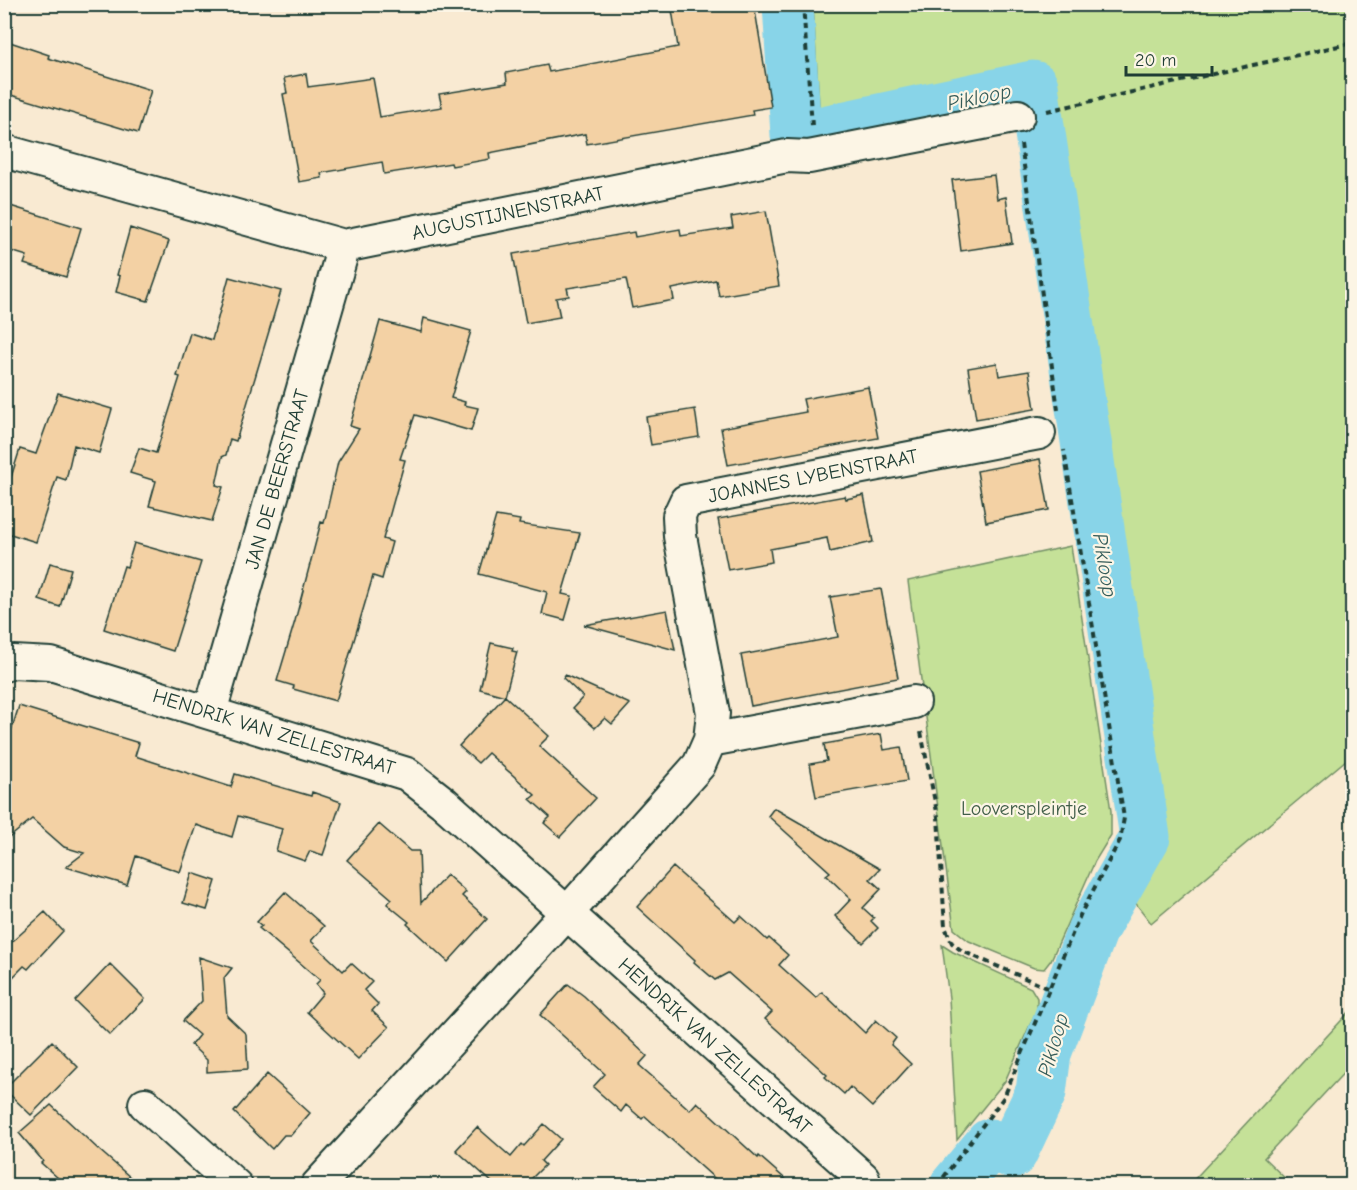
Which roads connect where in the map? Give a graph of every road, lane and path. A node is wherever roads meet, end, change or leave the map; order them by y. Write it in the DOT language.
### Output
graph roads {
  1 [pos="804,4"];
  2 [pos="1353,43"];
  3 [pos="1031,114"];
  4 [pos="4,151"];
  5 [pos="813,156"];
  6 [pos="344,246"];
  7 [pos="1053,430"];
  8 [pos="4,665"];
  9 [pos="914,702"];
  10 [pos="210,712"];
  11 [pos="710,740"];
  12 [pos="567,913"];
  13 [pos="1050,990"];
  14 [pos="145,1104"];
  15 [pos="863,1178"];
  16 [pos="236,1185"];
  17 [pos="318,1185"];
  18 [pos="937,1185"];
  1 -- 5 [label="path"];
  2 -- 3 [label="path"];
  3 -- 5 [label="street, AUGUSTIJNENSTRAAT"];
  3 -- 7 [label="path"];
  4 -- 6 [label="street, AUGUSTIJNENSTRAAT"];
  5 -- 6 [label="street, AUGUSTIJNENSTRAAT"];
  6 -- 10 [label="street, JAN DE BEERSTRAAT"];
  7 -- 11 [label="street, JOANNES LYBENSTRAAT"];
  7 -- 13 [label="path"];
  8 -- 10 [label="street, HENDRIK VAN ZELLESTRAAT"];
  9 -- 11 [label="street"];
  9 -- 13 [label="path"];
  10 -- 12 [label="street, HENDRIK VAN ZELLESTRAAT"];
  11 -- 12 [label="street, JOANNES LYBENSTRAAT"];
  12 -- 15 [label="street, HENDRIK VAN ZELLESTRAAT"];
  12 -- 17 [label="street"];
  13 -- 18 [label="path"];
  14 -- 16 [label="street"];
}
